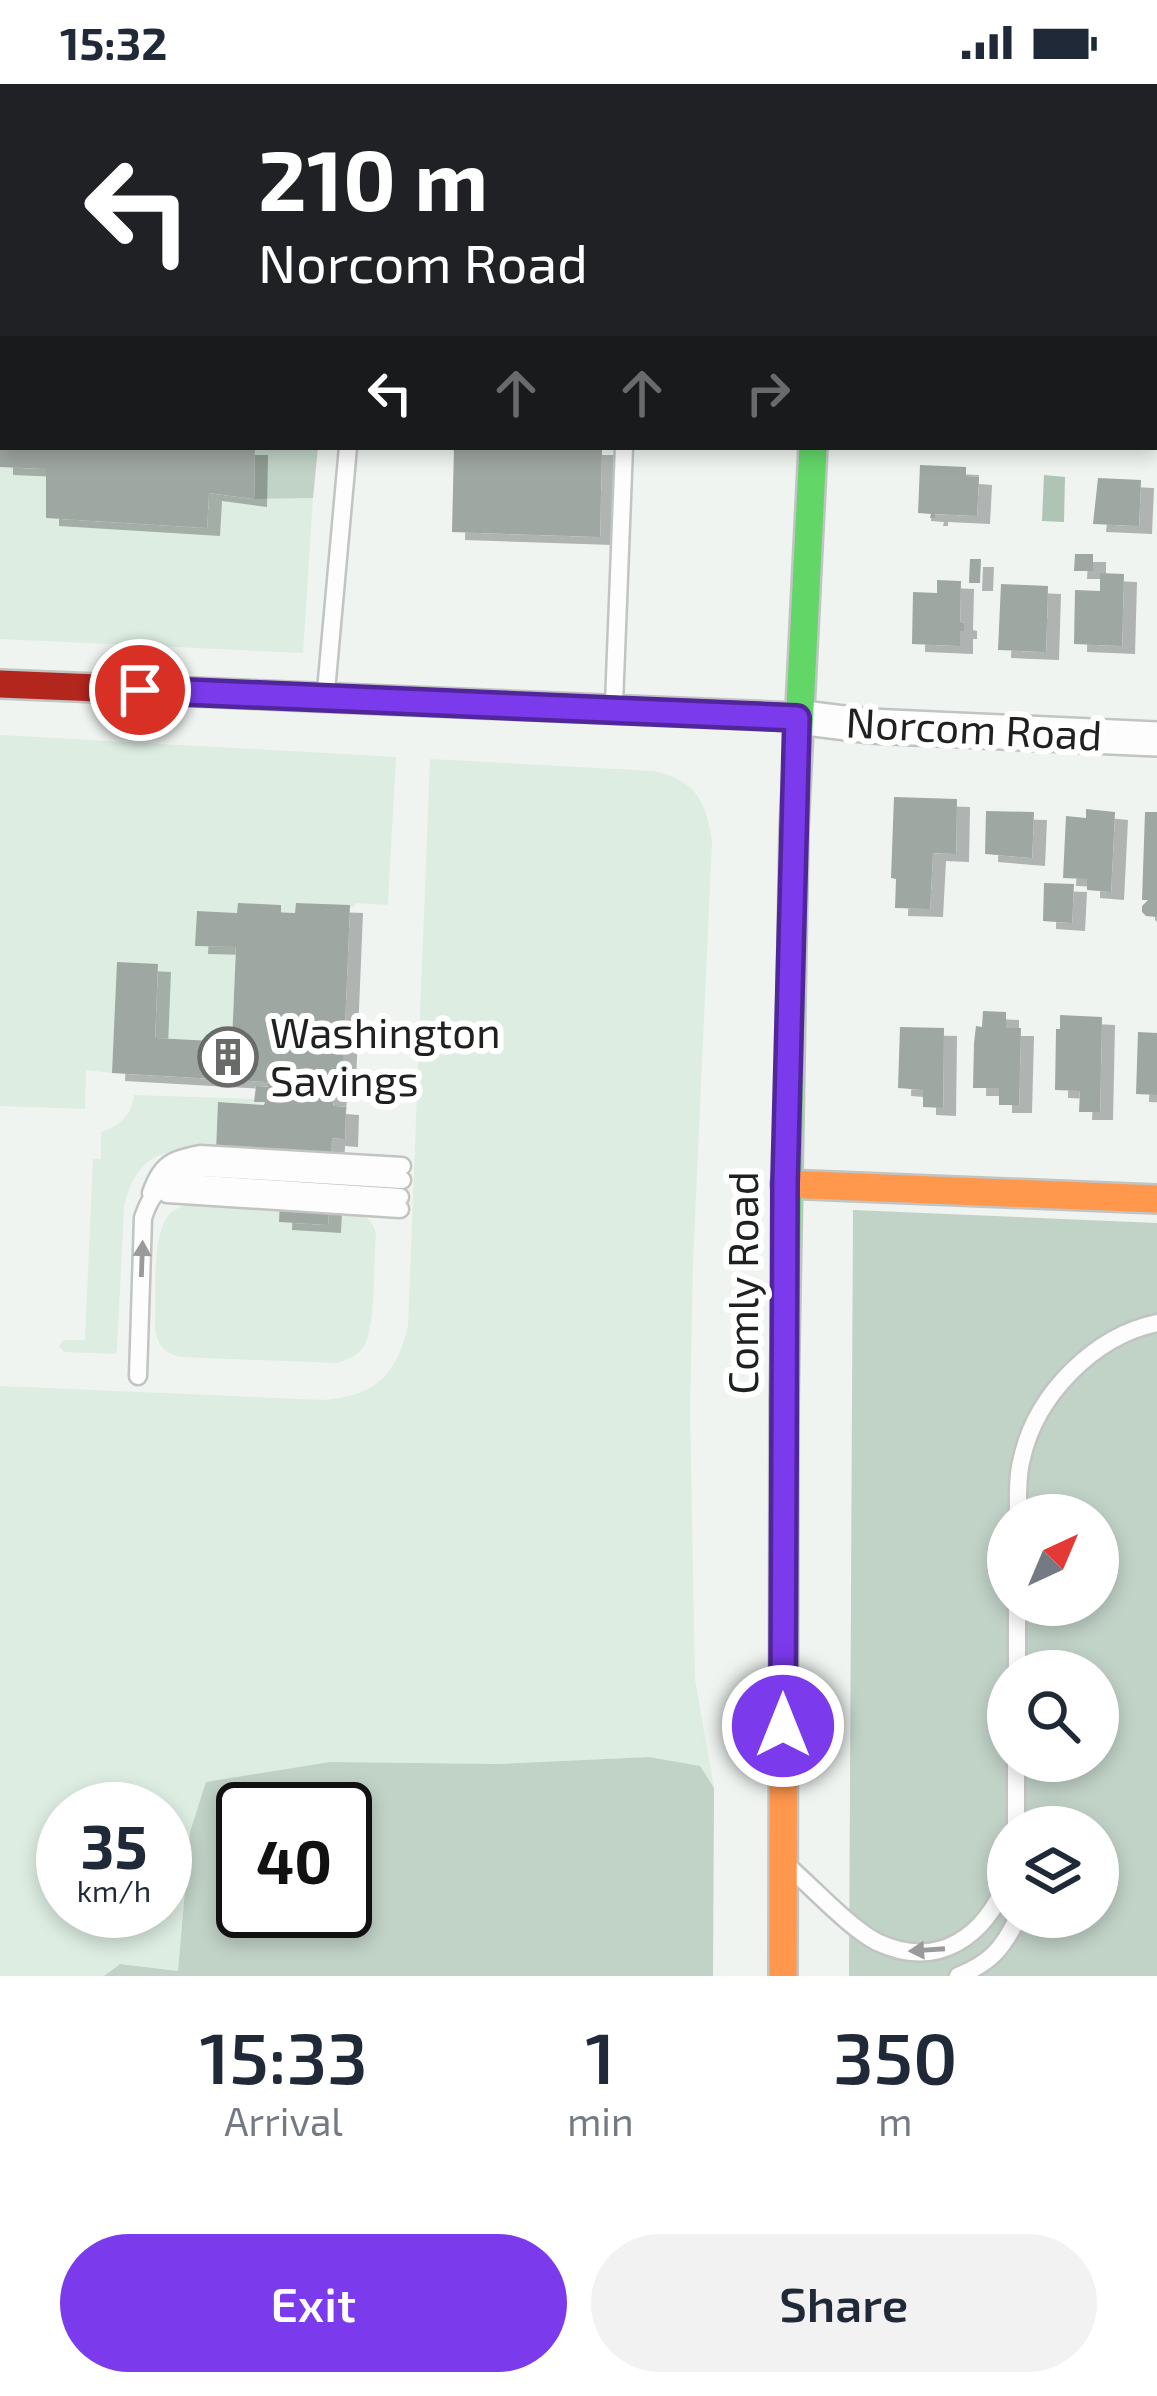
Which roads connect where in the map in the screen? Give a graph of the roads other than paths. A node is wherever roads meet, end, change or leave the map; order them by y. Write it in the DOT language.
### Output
graph roads {
  1 [pos="348,450"];
  2 [pos="624,450"];
  3 [pos="813,450"];
  4 [pos="0,684"];
  5 [pos="325,698"];
  6 [pos="614,710"];
  7 [pos="797,718"];
  8 [pos="1157,739"];
  9 [pos="785,1184"];
  10 [pos="1157,1199"];
  11 [pos="149,1200"];
  12 [pos="1157,1323"];
  13 [pos="138,1376"];
  14 [pos="1019,1494"];
  15 [pos="783,1861"];
  16 [pos="987,1917"];
  17 [pos="1008,1938"];
  18 [pos="783,1976"];
  19 [pos="958,1976"];
  1 -- 5 [label="lane"];
  2 -- 6 [label="lane"];
  3 -- 7 [label="street, Comly Road"];
  4 -- 5 [label="street, Norcom Road"];
  5 -- 6 [label="street, Norcom Road"];
  6 -- 7 [label="street, Norcom Road"];
  7 -- 8 [label="street, Norcom Road"];
  7 -- 9 [label="street, Comly Road"];
  9 -- 10 [label="street"];
  9 -- 15 [label="street, Comly Road"];
  11 -- 11 [label="lane"];
  13 -- 11 [label="lane, one-way"];
  12 -- 14 [label="lane"];
  16 -- 15 [label="lane, one-way"];
  15 -- 18 [label="street, Comly Road"];
  17 -- 19 [label="lane"];
}
